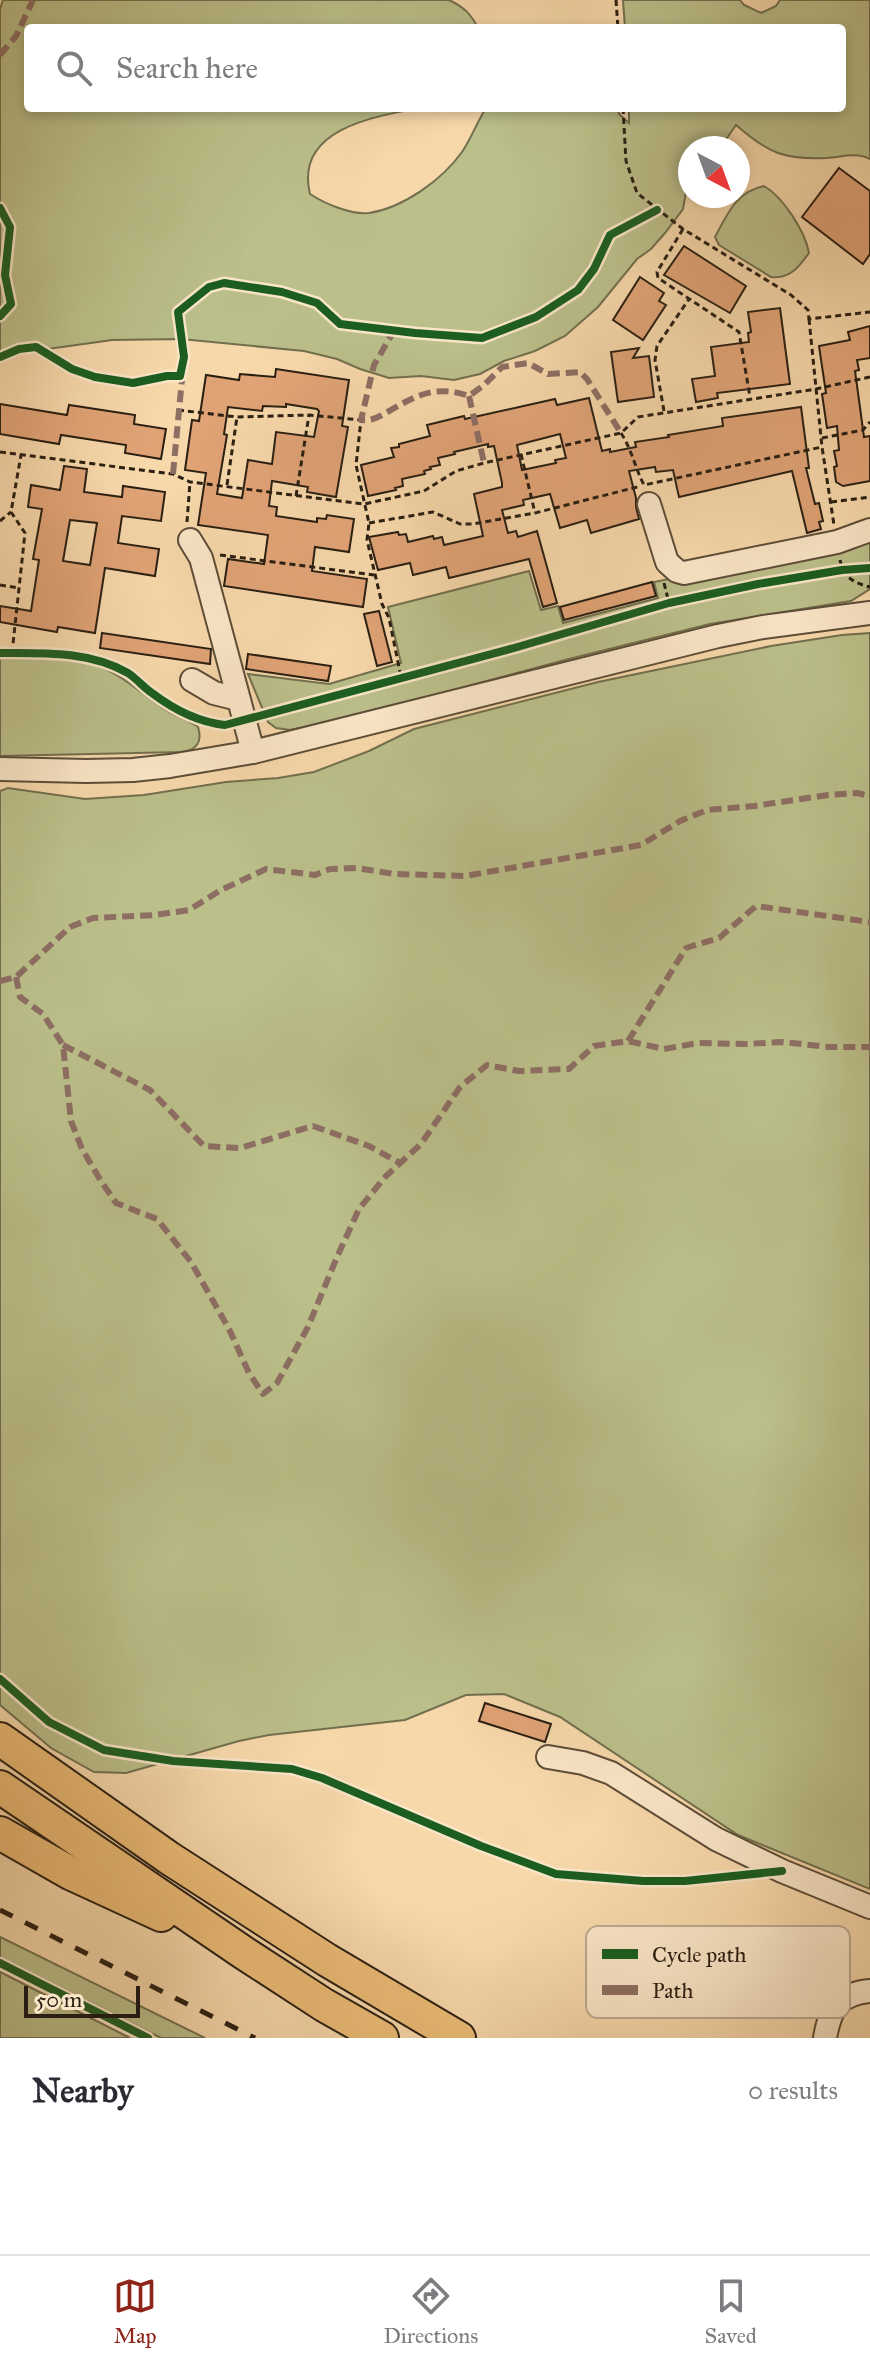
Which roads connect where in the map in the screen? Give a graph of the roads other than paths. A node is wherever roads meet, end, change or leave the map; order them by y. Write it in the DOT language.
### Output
graph roads {
  1 [pos="647,494"];
  2 [pos="870,530"];
  3 [pos="195,549"];
  4 [pos="870,613"];
  5 [pos="192,680"];
  6 [pos="238,699"];
  7 [pos="253,752"];
  8 [pos="0,769"];
  9 [pos="0,1739"];
  10 [pos="548,1757"];
  11 [pos="0,1787"];
  12 [pos="0,1833"];
  13 [pos="870,1907"];
  14 [pos="244,1953"];
  15 [pos="870,1991"];
  16 [pos="850,1996"];
  17 [pos="828,2018"];
  18 [pos="382,2038"];
  19 [pos="459,2038"];
  20 [pos="825,2038"];
  1 -- 2 [label="street"];
  3 -- 6 [label="street"];
  4 -- 7 [label="street"];
  5 -- 6 [label="street"];
  6 -- 7 [label="street"];
  7 -- 8 [label="street"];
  9 -- 19 [label="highway"];
  10 -- 13 [label="street"];
  11 -- 14 [label="highway"];
  12 -- 14 [label="highway"];
  14 -- 18 [label="highway"];
  15 -- 16 [label="street"];
  17 -- 20 [label="street"];
}
